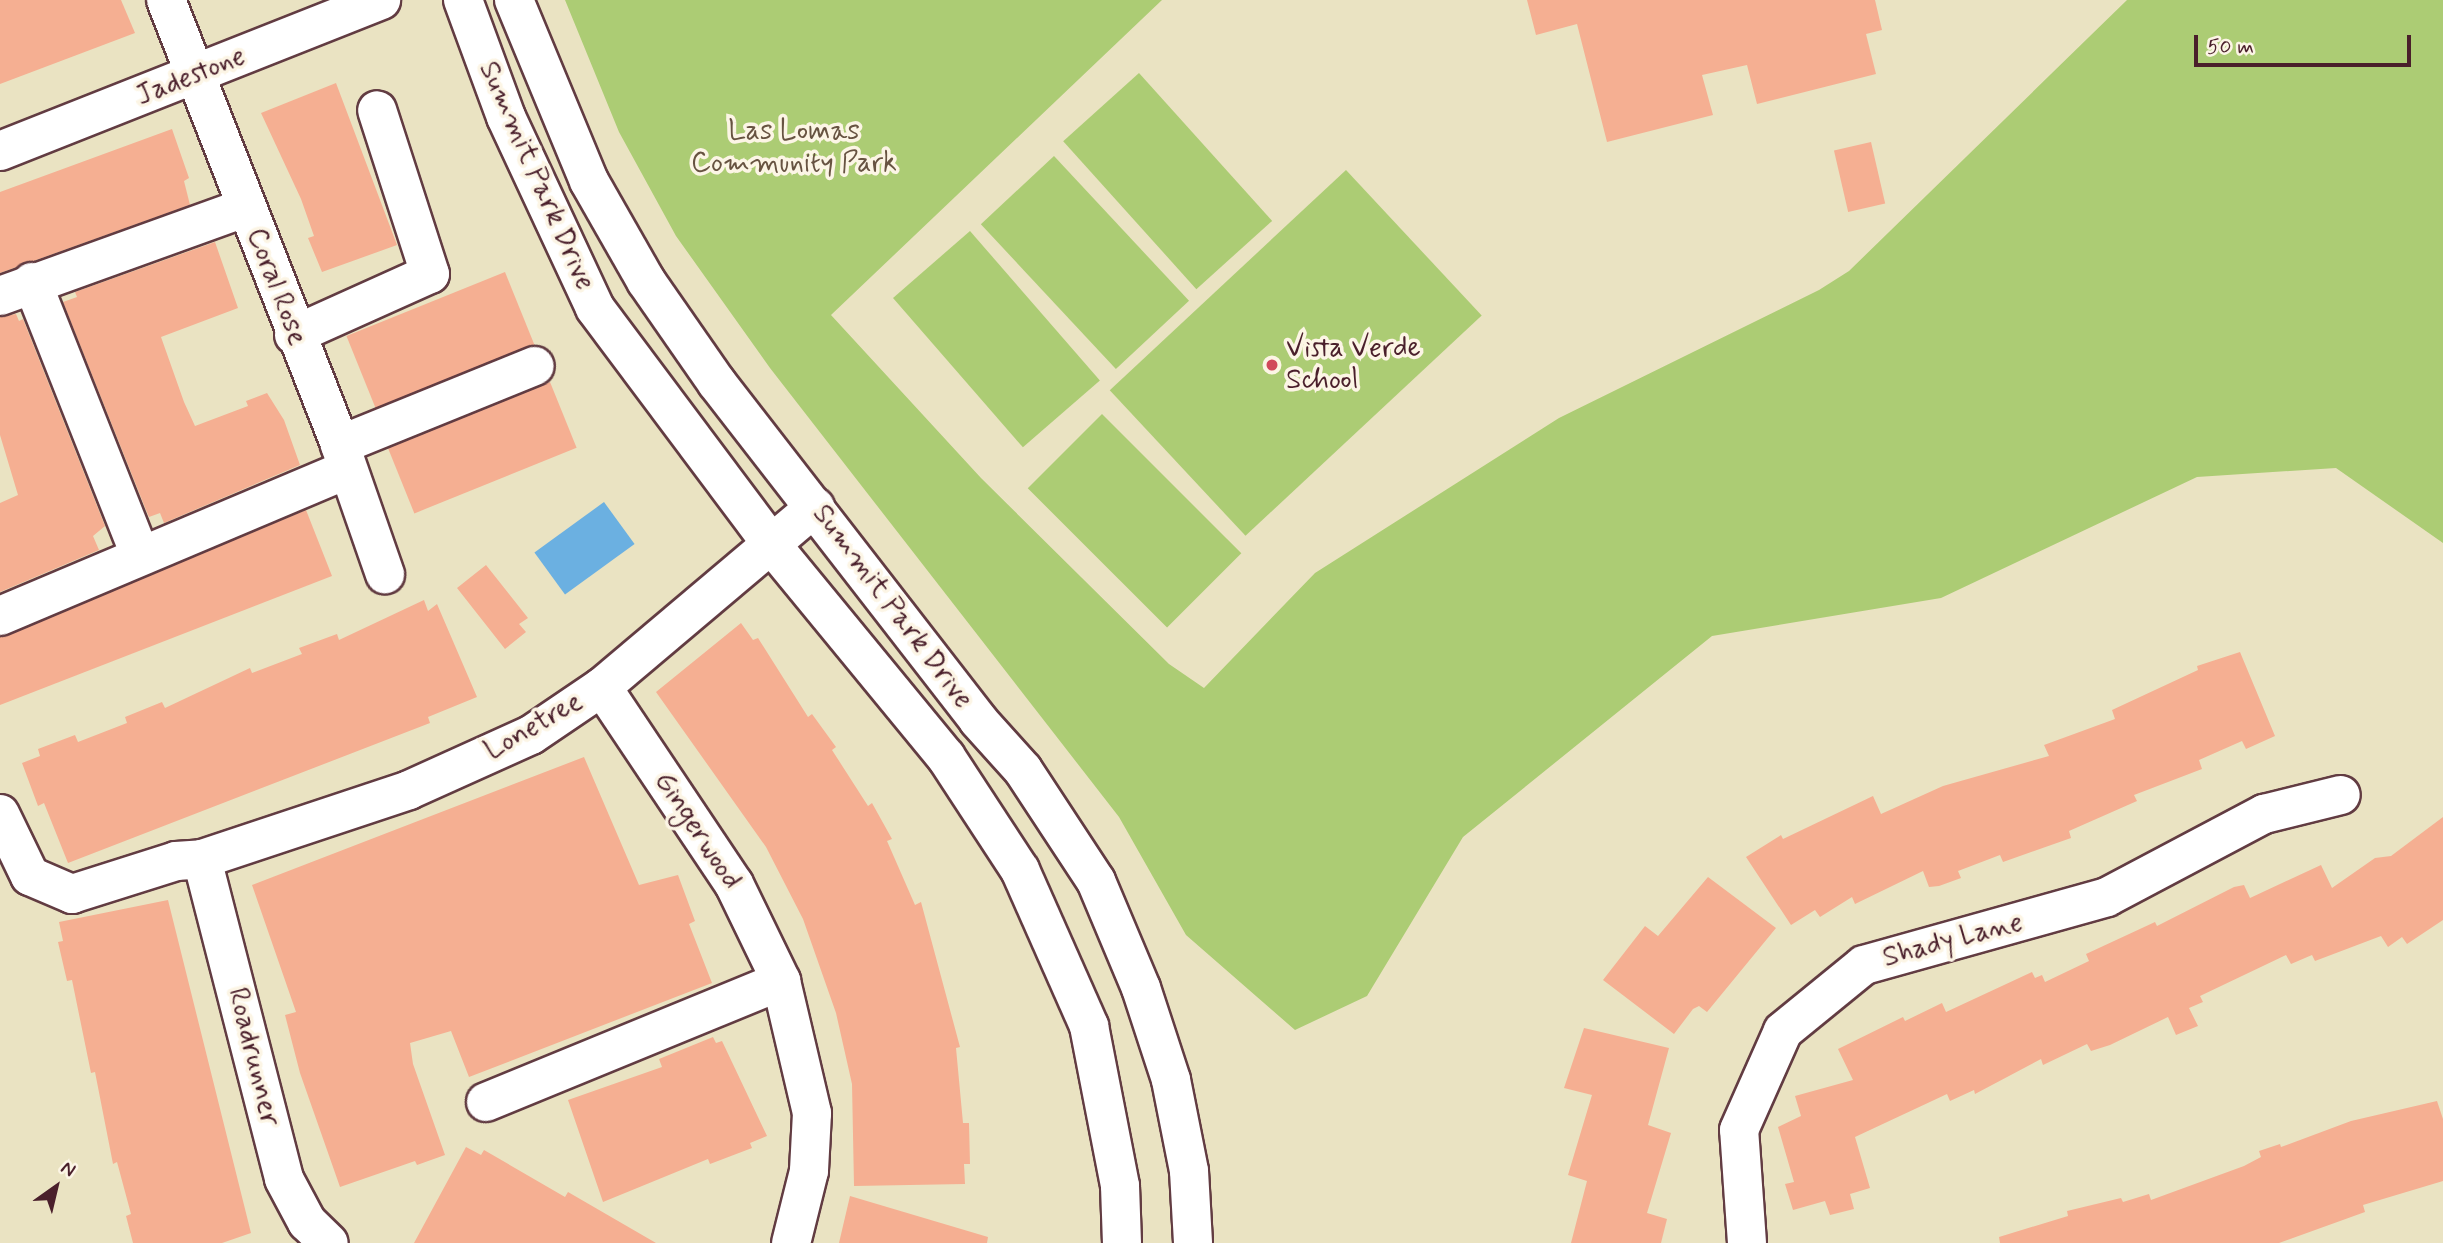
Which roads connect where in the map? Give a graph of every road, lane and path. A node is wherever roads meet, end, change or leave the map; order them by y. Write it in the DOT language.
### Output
graph roads {
  1 [pos="166,0"];
  2 [pos="381,0"];
  3 [pos="463,0"];
  4 [pos="514,0"];
  5 [pos="194,77"];
  6 [pos="377,110"];
  7 [pos="0,151"];
  8 [pos="244,208"];
  9 [pos="16,289"];
  10 [pos="294,335"];
  11 [pos="535,366"];
  12 [pos="343,458"];
  13 [pos="815,507"];
  14 [pos="771,544"];
  15 [pos="140,555"];
  16 [pos="386,574"];
  17 [pos="0,617"];
  18 [pos="602,687"];
  19 [pos="2341,795"];
  20 [pos="0,814"];
  21 [pos="202,859"];
  22 [pos="781,981"];
  23 [pos="486,1102"];
  24 [pos="329,1243"];
  25 [pos="791,1243"];
  26 [pos="1122,1243"];
  27 [pos="1193,1243"];
  28 [pos="1747,1243"];
  1 -- 5 [label="street, Coral Rose"];
  2 -- 5 [label="street, Jadestone"];
  3 -- 14 [label="street, Summit Park Drive"];
  4 -- 13 [label="street, Summit Park Drive"];
  5 -- 7 [label="street, Jadestone"];
  5 -- 8 [label="street, Coral Rose"];
  6 -- 10 [label="street"];
  8 -- 9 [label="street"];
  8 -- 10 [label="street, Coral Rose"];
  9 -- 15 [label="street"];
  10 -- 12 [label="street, Coral Rose"];
  11 -- 12 [label="street"];
  12 -- 15 [label="street"];
  12 -- 16 [label="street, Coral Rose"];
  13 -- 14 [label="street, Lonetree"];
  13 -- 27 [label="street, Summit Park Drive"];
  14 -- 18 [label="street, Lonetree"];
  14 -- 26 [label="street, Summit Park Drive"];
  15 -- 17 [label="street"];
  18 -- 21 [label="street, Lonetree"];
  18 -- 22 [label="street, Gingerwood"];
  19 -- 28 [label="street, Shady Lane"];
  20 -- 21 [label="street, Lonetree"];
  21 -- 24 [label="street, Roadrunner"];
  22 -- 23 [label="street"];
  22 -- 25 [label="street, Gingerwood"];
}
